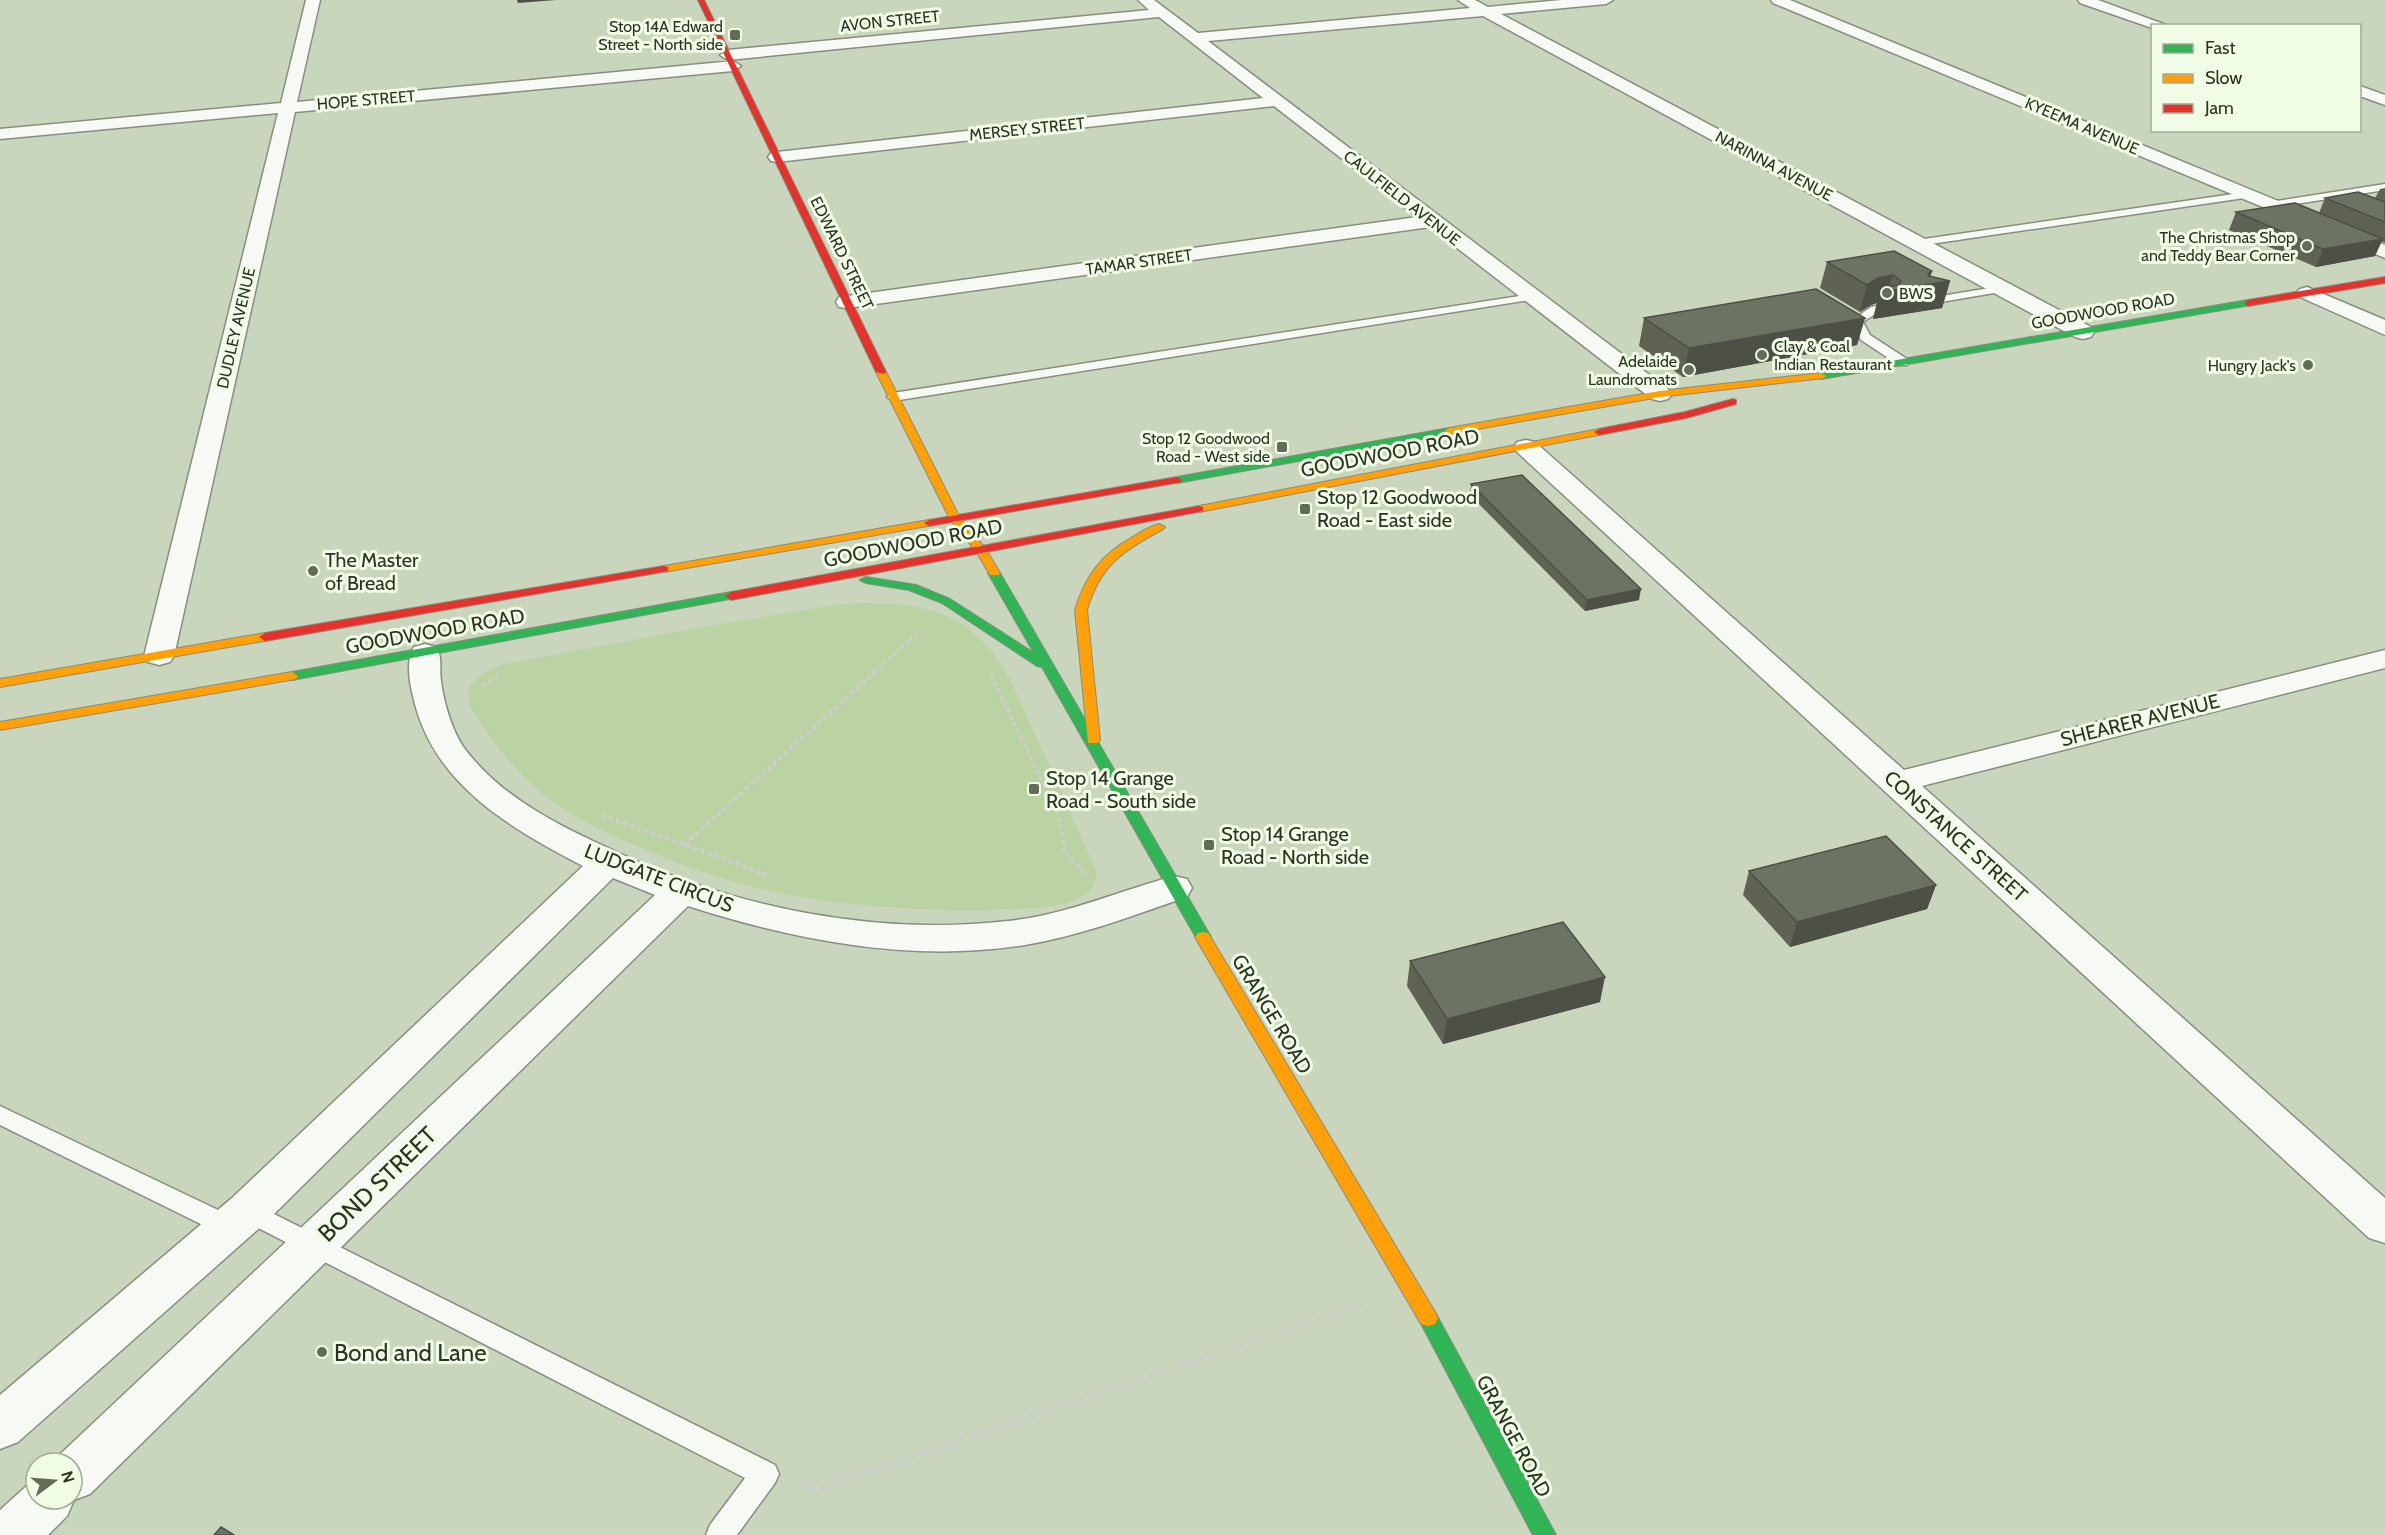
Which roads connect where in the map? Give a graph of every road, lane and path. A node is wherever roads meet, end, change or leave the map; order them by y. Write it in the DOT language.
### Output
graph roads {
  1 [pos="313,0"];
  2 [pos="701,0"];
  3 [pos="1145,0"];
  4 [pos="1465,0"];
  5 [pos="1606,0"];
  6 [pos="1778,0"];
  7 [pos="2085,0"];
  8 [pos="1487,11"];
  9 [pos="1162,13"];
  10 [pos="2156,24"];
  11 [pos="1195,38"];
  12 [pos="731,61"];
  13 [pos="2361,91"];
  14 [pos="2385,100"];
  15 [pos="1277,101"];
  16 [pos="288,107"];
  17 [pos="0,134"];
  18 [pos="777,157"];
  19 [pos="2385,188"];
  20 [pos="2247,195"];
  21 [pos="2330,196"];
  22 [pos="2352,204"];
  23 [pos="2270,205"];
  24 [pos="1432,221"];
  25 [pos="1917,243"];
  26 [pos="2385,252"];
  27 [pos="2385,280"];
  28 [pos="2002,289"];
  29 [pos="2307,293"];
  30 [pos="1532,297"];
  31 [pos="1929,301"];
  32 [pos="847,302"];
  33 [pos="1886,308"];
  34 [pos="2385,328"];
  35 [pos="2083,332"];
  36 [pos="1903,362"];
  37 [pos="1827,375"];
  38 [pos="1660,394"];
  39 [pos="892,397"];
  40 [pos="1526,447"];
  41 [pos="1184,512"];
  42 [pos="955,519"];
  43 [pos="981,550"];
  44 [pos="838,577"];
  45 [pos="927,625"];
  46 [pos="425,653"];
  47 [pos="159,656"];
  48 [pos="2385,659"];
  49 [pos="987,666"];
  50 [pos="1048,668"];
  51 [pos="0,683"];
  52 [pos="0,726"];
  53 [pos="1094,748"];
  54 [pos="1896,782"];
  55 [pos="684,845"];
  56 [pos="608,862"];
  57 [pos="1174,888"];
  58 [pos="682,891"];
  59 [pos="1117,907"];
  60 [pos="0,1115"];
  61 [pos="239,1219"];
  62 [pos="2385,1225"];
  63 [pos="314,1244"];
  64 [pos="1412,1288"];
  65 [pos="0,1426"];
  66 [pos="84,1465"];
  67 [pos="765,1474"];
  68 [pos="36,1511"];
  69 [pos="11,1535"];
  70 [pos="720,1535"];
  71 [pos="1545,1535"];
  1 -- 16 [label="street, DUDLEY AVENUE"];
  2 -- 12 [label="main road, EDWARD STREET"];
  3 -- 9 [label="street, CAULFIELD AVENUE"];
  4 -- 8 [label="street, NARINNA AVENUE"];
  5 -- 8 [label="street"];
  6 -- 20 [label="street, KYEEMA AVENUE"];
  7 -- 10 [label="street"];
  8 -- 11 [label="street"];
  8 -- 25 [label="street, NARINNA AVENUE"];
  9 -- 11 [label="street, CAULFIELD AVENUE"];
  9 -- 12 [label="street, AVON STREET"];
  11 -- 15 [label="street, CAULFIELD AVENUE"];
  12 -- 16 [label="street, HOPE STREET"];
  12 -- 18 [label="main road, EDWARD STREET"];
  13 -- 14 [label="street"];
  15 -- 18 [label="street, MERSEY STREET"];
  15 -- 24 [label="street, CAULFIELD AVENUE"];
  16 -- 17 [label="street, HOPE STREET"];
  16 -- 47 [label="street, DUDLEY AVENUE"];
  18 -- 32 [label="main road, EDWARD STREET"];
  19 -- 21 [label="lane"];
  20 -- 23 [label="street, KYEEMA AVENUE"];
  20 -- 25 [label="lane"];
  21 -- 22 [label="lane"];
  21 -- 23 [label="lane"];
  23 -- 26 [label="street, KYEEMA AVENUE"];
  24 -- 30 [label="street, CAULFIELD AVENUE"];
  24 -- 32 [label="street, TAMAR STREET"];
  25 -- 28 [label="street, NARINNA AVENUE"];
  27 -- 29 [label="main road, GOODWOOD ROAD"];
  28 -- 31 [label="lane"];
  28 -- 35 [label="street, NARINNA AVENUE"];
  29 -- 34 [label="street"];
  29 -- 35 [label="main road, GOODWOOD ROAD"];
  30 -- 38 [label="street, CAULFIELD AVENUE"];
  30 -- 39 [label="lane"];
  32 -- 39 [label="main road, EDWARD STREET"];
  33 -- 36 [label="lane"];
  35 -- 36 [label="main road, GOODWOOD ROAD"];
  36 -- 37 [label="main road, GOODWOOD ROAD"];
  37 -- 38 [label="main road, GOODWOOD ROAD"];
  37 -- 40 [label="main road, GOODWOOD ROAD"];
  38 -- 42 [label="main road, GOODWOOD ROAD"];
  39 -- 42 [label="main road, EDWARD STREET"];
  40 -- 41 [label="main road, GOODWOOD ROAD"];
  40 -- 54 [label="street, CONSTANCE STREET"];
  41 -- 43 [label="main road, GOODWOOD ROAD"];
  41 -- 53 [label="main road"];
  42 -- 43 [label="main road, GRANGE ROAD"];
  42 -- 47 [label="main road, GOODWOOD ROAD"];
  43 -- 44 [label="main road, GOODWOOD ROAD"];
  43 -- 50 [label="main road, GRANGE ROAD"];
  44 -- 46 [label="main road, GOODWOOD ROAD"];
  44 -- 50 [label="main road"];
  45 -- 55 [label="path"];
  46 -- 52 [label="main road, GOODWOOD ROAD"];
  46 -- 56 [label="street, LUDGATE CIRCUS"];
  47 -- 51 [label="main road, GOODWOOD ROAD"];
  48 -- 54 [label="street, SHEARER AVENUE"];
  49 -- 59 [label="path"];
  50 -- 53 [label="main road, GRANGE ROAD"];
  53 -- 57 [label="main road, GRANGE ROAD"];
  54 -- 62 [label="street, CONSTANCE STREET"];
  56 -- 58 [label="street, LUDGATE CIRCUS"];
  56 -- 61 [label="street"];
  57 -- 59 [label="street, LUDGATE CIRCUS"];
  57 -- 64 [label="main road, GRANGE ROAD"];
  58 -- 59 [label="street, LUDGATE CIRCUS"];
  58 -- 63 [label="street, BOND STREET"];
  60 -- 61 [label="lane"];
  61 -- 63 [label="lane"];
  61 -- 65 [label="street"];
  63 -- 66 [label="street, BOND STREET"];
  63 -- 67 [label="lane"];
  64 -- 67 [label="path"];
  64 -- 71 [label="main road, GRANGE ROAD"];
  67 -- 70 [label="lane"];
  68 -- 69 [label="street"];
}
